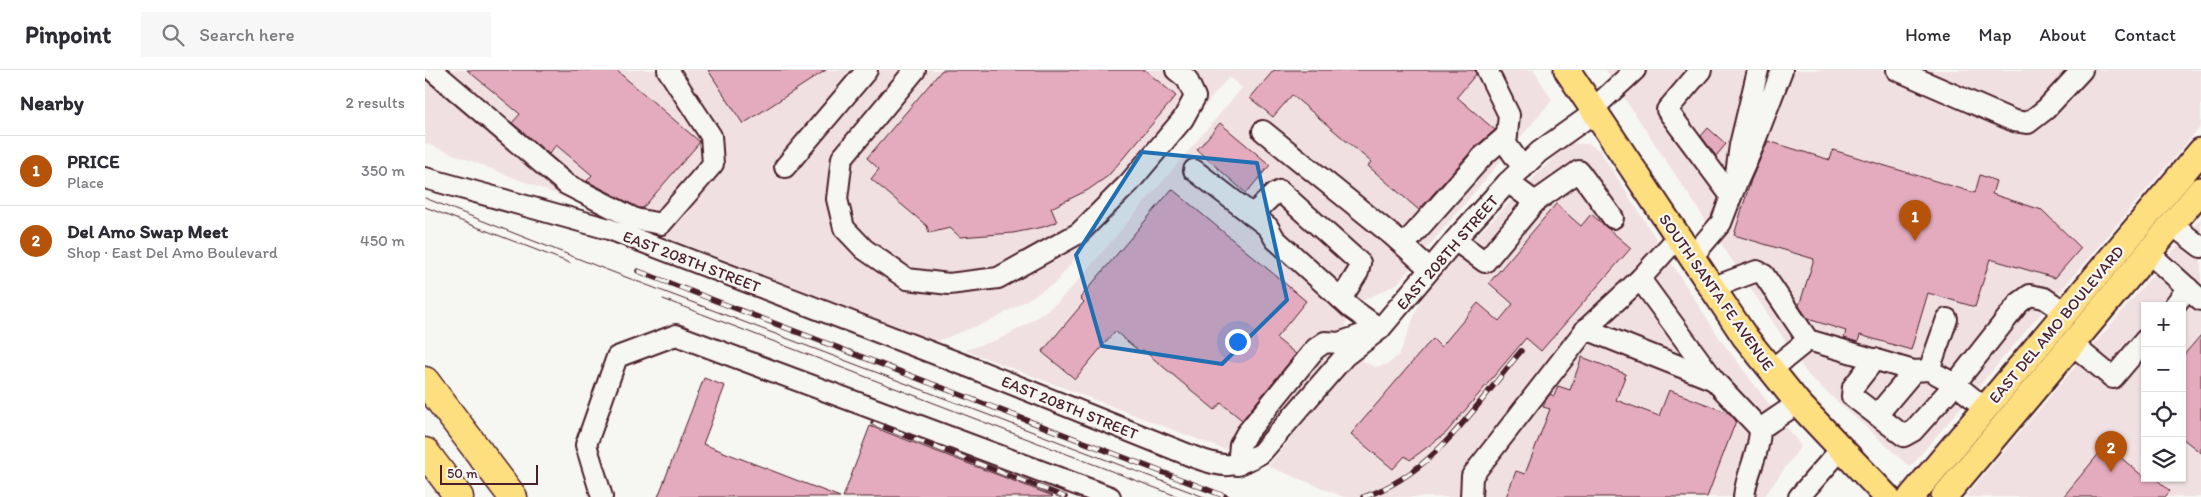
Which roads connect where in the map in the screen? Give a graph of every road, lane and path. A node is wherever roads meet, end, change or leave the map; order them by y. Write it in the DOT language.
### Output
graph roads {
  1 [pos="432,70"];
  2 [pos="668,70"];
  3 [pos="867,70"];
  4 [pos="915,70"];
  5 [pos="1487,70"];
  6 [pos="1567,70"];
  7 [pos="1635,70"];
  8 [pos="1701,70"];
  9 [pos="1758,70"];
  10 [pos="1782,70"];
  11 [pos="1897,70"];
  12 [pos="2082,70"];
  13 [pos="1181,74"];
  14 [pos="1594,110"];
  15 [pos="1263,131"];
  16 [pos="1507,134"];
  17 [pos="2201,151"];
  18 [pos="785,167"];
  19 [pos="1523,168"];
  20 [pos="1194,170"];
  21 [pos="425,178"];
  22 [pos="1508,182"];
  23 [pos="2201,190"];
  24 [pos="1732,192"];
  25 [pos="1535,202"];
  26 [pos="1252,215"];
  27 [pos="1613,218"];
  28 [pos="2172,225"];
  29 [pos="1455,240"];
  30 [pos="1403,245"];
  31 [pos="2201,247"];
  32 [pos="1685,248"];
  33 [pos="2149,253"];
  34 [pos="1430,269"];
  35 [pos="1640,279"];
  36 [pos="1711,288"];
  37 [pos="2195,294"];
  38 [pos="1341,299"];
  39 [pos="2181,302"];
  40 [pos="2065,312"];
  41 [pos="1947,319"];
  42 [pos="1381,329"];
  43 [pos="1586,330"];
  44 [pos="1808,340"];
  45 [pos="2072,344"];
  46 [pos="2141,345"];
  47 [pos="1875,359"];
  48 [pos="1771,370"];
  49 [pos="1921,371"];
  50 [pos="1714,380"];
  51 [pos="425,381"];
  52 [pos="1955,384"];
  53 [pos="1798,402"];
  54 [pos="1985,408"];
  55 [pos="1877,415"];
  56 [pos="1760,429"];
  57 [pos="1841,449"];
  58 [pos="425,452"];
  59 [pos="1238,465"];
  60 [pos="459,497"];
  61 [pos="513,497"];
  62 [pos="603,497"];
  63 [pos="1110,497"];
  64 [pos="1471,497"];
  65 [pos="1744,497"];
  66 [pos="1799,497"];
  67 [pos="1887,497"];
  68 [pos="1911,497"];
  69 [pos="1944,497"];
  1 -- 2 [label="street"];
  3 -- 18 [label="street"];
  4 -- 13 [label="street"];
  5 -- 16 [label="street"];
  6 -- 14 [label="main road, SOUTH SANTA FE AVENUE"];
  7 -- 14 [label="street, EAST 208TH STREET"];
  8 -- 24 [label="street"];
  9 -- 24 [label="street"];
  10 -- 24 [label="street"];
  11 -- 12 [label="street"];
  14 -- 19 [label="street, EAST 208TH STREET"];
  14 -- 32 [label="main road, SOUTH SANTA FE AVENUE"];
  15 -- 30 [label="street"];
  16 -- 19 [label="street"];
  16 -- 30 [label="street"];
  17 -- 40 [label="main road, EAST DEL AMO BOULEVARD"];
  19 -- 22 [label="street, EAST 208TH STREET"];
  20 -- 26 [label="street"];
  21 -- 59 [label="street, EAST 208TH STREET"];
  22 -- 25 [label="street"];
  22 -- 29 [label="street, EAST 208TH STREET"];
  23 -- 28 [label="main road, EAST DEL AMO BOULEVARD"];
  24 -- 32 [label="street"];
  25 -- 27 [label="street"];
  25 -- 29 [label="street"];
  26 -- 38 [label="street"];
  26 -- 38 [label="street"];
  28 -- 31 [label="street"];
  28 -- 33 [label="main road, EAST DEL AMO BOULEVARD"];
  29 -- 34 [label="street, EAST 208TH STREET"];
  30 -- 34 [label="street"];
  32 -- 35 [label="street"];
  32 -- 36 [label="main road, SOUTH SANTA FE AVENUE"];
  33 -- 37 [label="street"];
  33 -- 45 [label="main road, EAST DEL AMO BOULEVARD"];
  34 -- 42 [label="street, EAST 208TH STREET"];
  35 -- 43 [label="street"];
  35 -- 50 [label="street"];
  36 -- 44 [label="street"];
  36 -- 48 [label="main road, SOUTH SANTA FE AVENUE"];
  37 -- 39 [label="street"];
  38 -- 42 [label="street"];
  40 -- 52 [label="street"];
  40 -- 54 [label="main road, EAST DEL AMO BOULEVARD"];
  41 -- 49 [label="street"];
  42 -- 59 [label="street, EAST 208TH STREET"];
  42 -- 59 [label="street"];
  43 -- 50 [label="street"];
  43 -- 64 [label="street"];
  44 -- 47 [label="street"];
  44 -- 48 [label="street"];
  45 -- 46 [label="street"];
  45 -- 69 [label="main road, EAST DEL AMO BOULEVARD"];
  47 -- 49 [label="street"];
  47 -- 55 [label="street"];
  48 -- 53 [label="main road, SOUTH SANTA FE AVENUE"];
  49 -- 52 [label="street"];
  49 -- 55 [label="street"];
  50 -- 56 [label="street"];
  51 -- 61 [label="highway"];
  52 -- 54 [label="street"];
  52 -- 55 [label="street"];
  53 -- 56 [label="street"];
  53 -- 57 [label="main road, SOUTH SANTA FE AVENUE"];
  54 -- 68 [label="main road, EAST DEL AMO BOULEVARD"];
  56 -- 65 [label="street"];
  57 -- 66 [label="street"];
  57 -- 67 [label="main road, SOUTH SANTA FE AVENUE"];
  58 -- 60 [label="highway"];
  62 -- 63 [label="street"];
}
